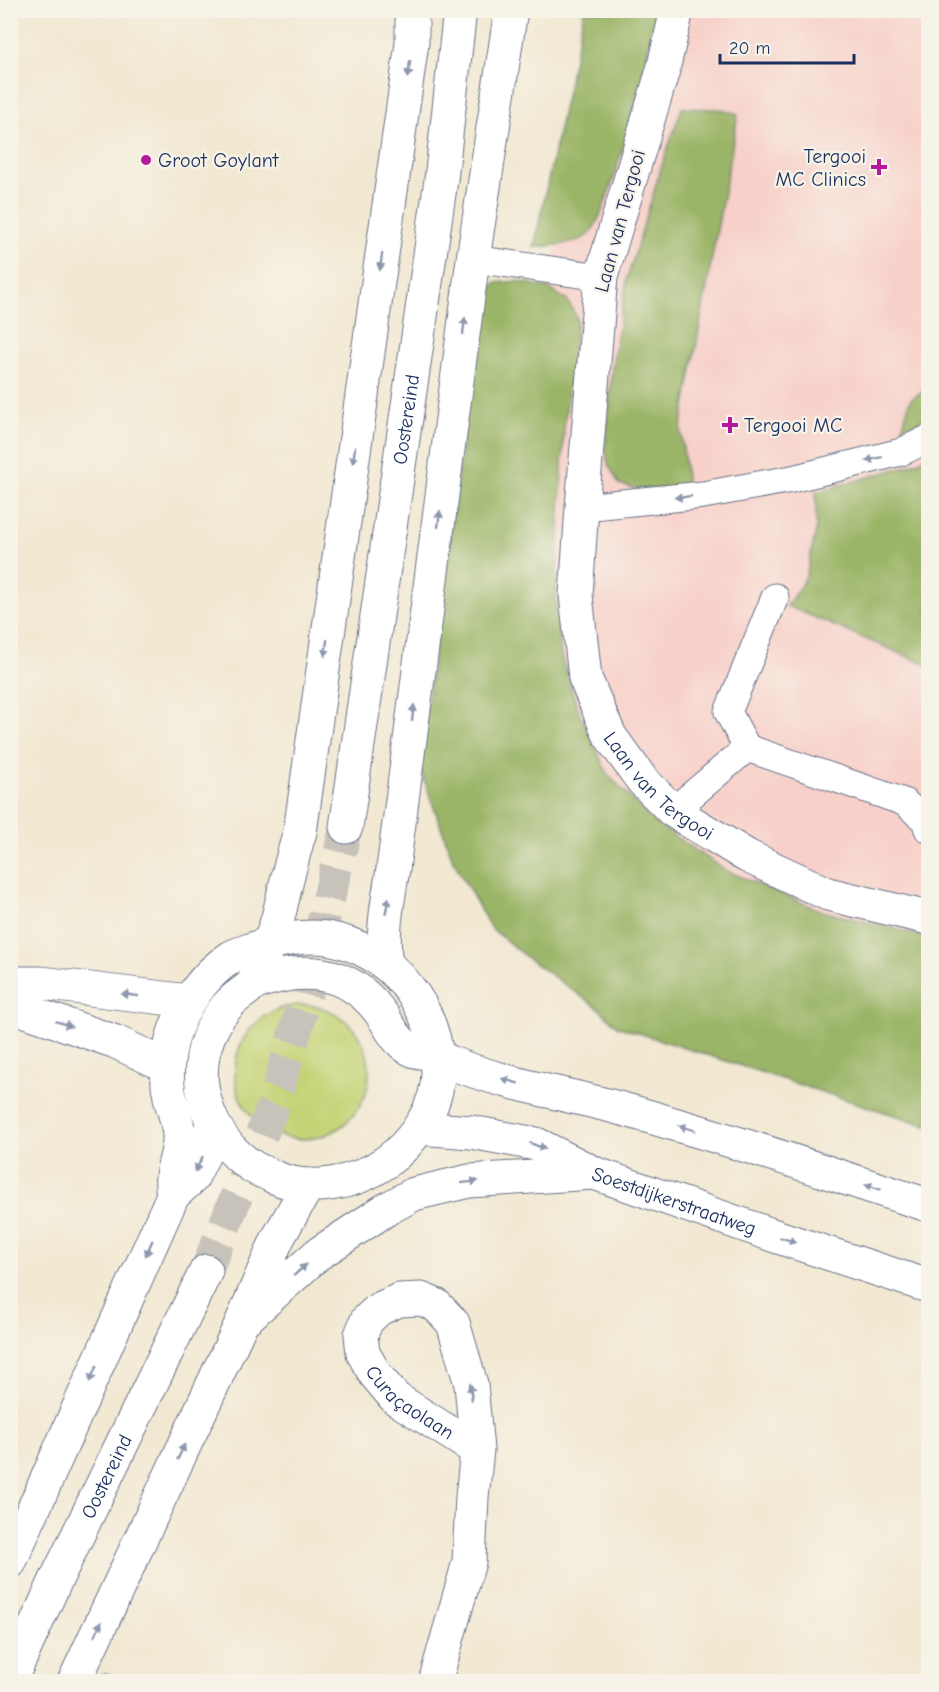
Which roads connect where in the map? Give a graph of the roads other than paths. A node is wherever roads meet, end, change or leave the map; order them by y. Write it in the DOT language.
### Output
graph roads {
  1 [pos="412,10"];
  2 [pos="460,10"];
  3 [pos="511,10"];
  4 [pos="677,10"];
  5 [pos="473,259"];
  6 [pos="601,277"];
  7 [pos="928,439"];
  8 [pos="582,507"];
  9 [pos="775,597"];
  10 [pos="747,748"];
  11 [pos="674,812"];
  12 [pos="346,827"];
  13 [pos="928,829"];
  14 [pos="928,918"];
  15 [pos="268,944"];
  16 [pos="386,964"];
  17 [pos="10,983"];
  18 [pos="253,984"];
  19 [pos="10,1000"];
  20 [pos="188,1001"];
  21 [pos="437,1056"];
  22 [pos="167,1066"];
  23 [pos="202,1084"];
  24 [pos="212,1124"];
  25 [pos="419,1128"];
  26 [pos="594,1173"];
  27 [pos="308,1185"];
  28 [pos="173,1195"];
  29 [pos="928,1205"];
  30 [pos="206,1271"];
  31 [pos="928,1286"];
  32 [pos="242,1324"];
  33 [pos="477,1450"];
  34 [pos="10,1562"];
  35 [pos="10,1681"];
  36 [pos="74,1682"];
  37 [pos="435,1682"];
  1 -- 15 [label="main road, one-way"];
  2 -- 12 [label="main road, Oostereind"];
  3 -- 5 [label="main road"];
  4 -- 6 [label="main road, Laan van Tergooi"];
  5 -- 6 [label="lane"];
  16 -- 5 [label="main road, one-way"];
  6 -- 8 [label="main road, Laan van Tergooi"];
  7 -- 8 [label="lane, one-way"];
  8 -- 11 [label="main road, Laan van Tergooi"];
  9 -- 10 [label="lane"];
  10 -- 11 [label="lane"];
  10 -- 13 [label="lane"];
  11 -- 14 [label="main road, Laan van Tergooi"];
  15 -- 16 [label="main road"];
  15 -- 18 [label="main road"];
  15 -- 20 [label="main road"];
  16 -- 21 [label="main road"];
  20 -- 17 [label="main road, one-way"];
  18 -- 21 [label="main road"];
  18 -- 23 [label="main road"];
  19 -- 22 [label="main road, one-way"];
  20 -- 22 [label="main road"];
  21 -- 25 [label="main road"];
  29 -- 21 [label="main road, one-way"];
  22 -- 23 [label="main road"];
  22 -- 28 [label="main road"];
  23 -- 24 [label="main road"];
  24 -- 27 [label="main road"];
  24 -- 28 [label="main road, one-way"];
  25 -- 26 [label="main road, Soestdijkerstraatweg, one-way"];
  25 -- 27 [label="main road"];
  26 -- 31 [label="main road, Soestdijkerstraatweg, one-way"];
  32 -- 26 [label="main road, one-way"];
  27 -- 32 [label="main road"];
  28 -- 34 [label="main road, one-way"];
  30 -- 35 [label="main road, Oostereind"];
  36 -- 32 [label="main road, one-way"];
  33 -- 33 [label="main road, Curaçaolaan, one-way"];
  33 -- 37 [label="main road, Curaçaolaan"];
}
